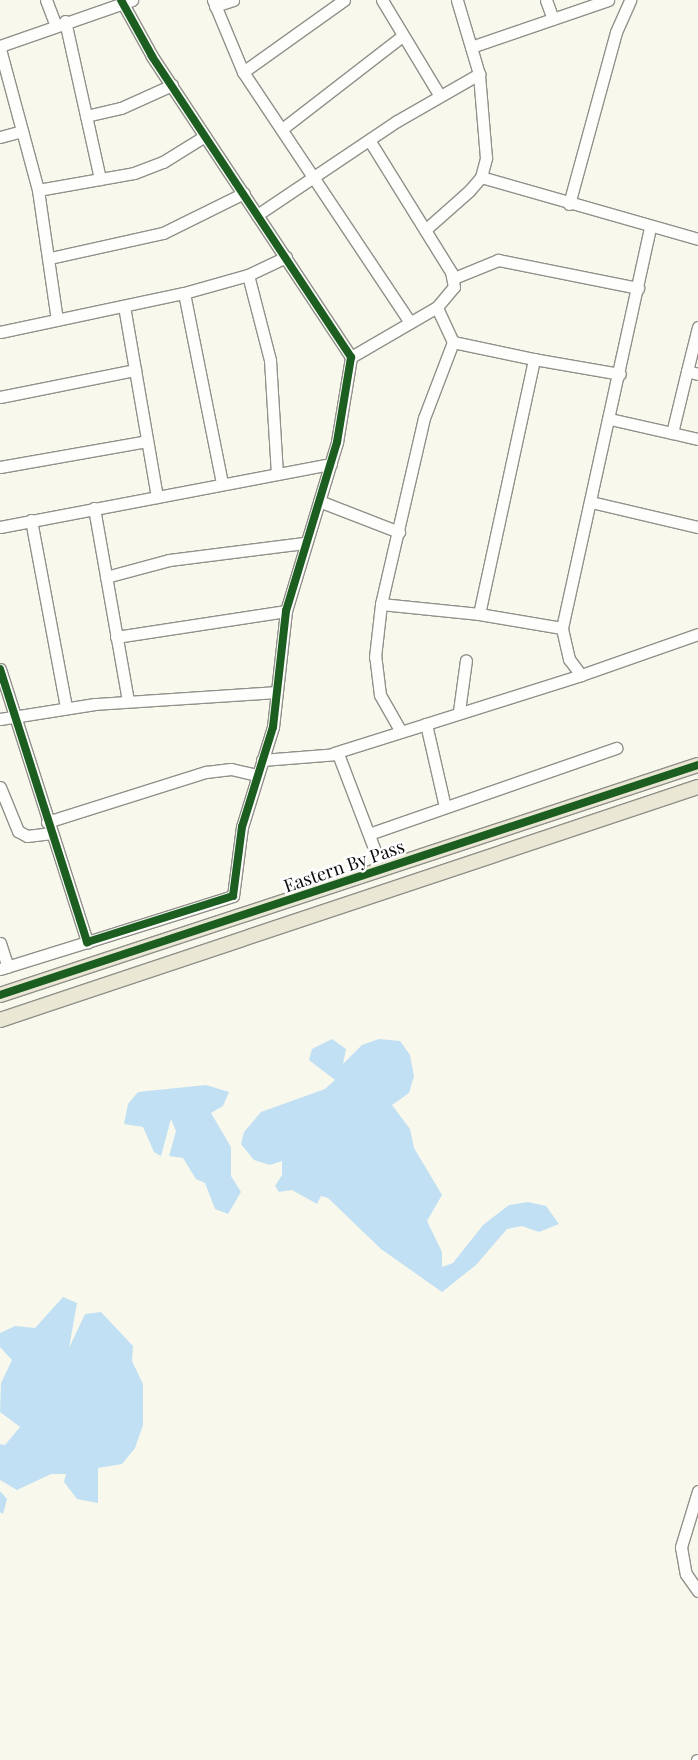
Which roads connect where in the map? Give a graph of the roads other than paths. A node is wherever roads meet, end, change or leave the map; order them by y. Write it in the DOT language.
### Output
graph roads {
  1 [pos="46,0"];
  2 [pos="233,0"];
  3 [pos="344,0"];
  4 [pos="382,0"];
  5 [pos="458,0"];
  6 [pos="546,0"];
  7 [pos="608,0"];
  8 [pos="630,0"];
  9 [pos="125,1"];
  10 [pos="214,3"];
  11 [pos="553,19"];
  12 [pos="60,23"];
  13 [pos="400,37"];
  14 [pos="0,47"];
  15 [pos="471,47"];
  16 [pos="243,72"];
  17 [pos="479,74"];
  18 [pos="172,85"];
  19 [pos="440,96"];
  20 [pos="86,116"];
  21 [pos="282,128"];
  22 [pos="22,131"];
  23 [pos="205,136"];
  24 [pos="0,137"];
  25 [pos="368,140"];
  26 [pos="315,177"];
  27 [pos="481,177"];
  28 [pos="100,179"];
  29 [pos="38,190"];
  30 [pos="244,193"];
  31 [pos="569,204"];
  32 [pos="257,215"];
  33 [pos="650,227"];
  34 [pos="425,230"];
  35 [pos="698,239"];
  36 [pos="286,257"];
  37 [pos="50,258"];
  38 [pos="248,274"];
  39 [pos="454,278"];
  40 [pos="638,288"];
  41 [pos="184,293"];
  42 [pos="124,306"];
  43 [pos="437,307"];
  44 [pos="57,320"];
  45 [pos="410,322"];
  46 [pos="698,326"];
  47 [pos="0,332"];
  48 [pos="453,342"];
  49 [pos="351,357"];
  50 [pos="534,360"];
  51 [pos="135,370"];
  52 [pos="693,372"];
  53 [pos="620,374"];
  54 [pos="0,398"];
  55 [pos="610,420"];
  56 [pos="672,433"];
  57 [pos="698,439"];
  58 [pos="147,441"];
  59 [pos="331,464"];
  60 [pos="0,467"];
  61 [pos="277,474"];
  62 [pos="222,483"];
  63 [pos="157,497"];
  64 [pos="319,501"];
  65 [pos="591,502"];
  66 [pos="94,508"];
  67 [pos="31,520"];
  68 [pos="0,526"];
  69 [pos="698,527"];
  70 [pos="399,532"];
  71 [pos="304,543"];
  72 [pos="106,577"];
  73 [pos="381,604"];
  74 [pos="286,611"];
  75 [pos="478,614"];
  76 [pos="562,628"];
  77 [pos="698,634"];
  78 [pos="116,637"];
  79 [pos="466,660"];
  80 [pos="0,669"];
  81 [pos="581,675"];
  82 [pos="276,692"];
  83 [pos="128,701"];
  84 [pos="66,707"];
  85 [pos="459,711"];
  86 [pos="12,714"];
  87 [pos="0,719"];
  88 [pos="426,724"];
  89 [pos="400,730"];
  90 [pos="616,748"];
  91 [pos="334,753"];
  92 [pos="262,760"];
  93 [pos="698,765"];
  94 [pos="256,775"];
  95 [pos="698,787"];
  96 [pos="1,794"];
  97 [pos="445,807"];
  98 [pos="48,827"];
  99 [pos="368,834"];
  100 [pos="382,869"];
  101 [pos="88,942"];
  102 [pos="0,943"];
  103 [pos="4,968"];
  104 [pos="0,995"];
  105 [pos="0,1020"];
  106 [pos="698,1490"];
  107 [pos="698,1592"];
  1 -- 12 [label="street"];
  2 -- 10 [label="street"];
  3 -- 16 [label="street"];
  4 -- 13 [label="street"];
  5 -- 15 [label="street"];
  6 -- 11 [label="street"];
  7 -- 11 [label="street"];
  8 -- 31 [label="street"];
  9 -- 12 [label="street"];
  9 -- 18 [label="street"];
  10 -- 16 [label="street"];
  11 -- 15 [label="street"];
  12 -- 14 [label="street"];
  12 -- 20 [label="street"];
  13 -- 19 [label="street"];
  13 -- 21 [label="street"];
  14 -- 22 [label="street"];
  15 -- 17 [label="street"];
  16 -- 21 [label="street"];
  17 -- 19 [label="street"];
  17 -- 27 [label="street"];
  18 -- 20 [label="street"];
  18 -- 23 [label="street"];
  19 -- 25 [label="street"];
  20 -- 28 [label="street"];
  21 -- 26 [label="street"];
  22 -- 24 [label="street"];
  22 -- 29 [label="street"];
  23 -- 28 [label="street"];
  23 -- 30 [label="street"];
  25 -- 26 [label="street"];
  25 -- 34 [label="street"];
  26 -- 32 [label="street"];
  26 -- 45 [label="street"];
  27 -- 31 [label="street"];
  27 -- 34 [label="street"];
  28 -- 29 [label="street"];
  29 -- 37 [label="street"];
  30 -- 32 [label="street"];
  30 -- 37 [label="street"];
  31 -- 33 [label="street"];
  32 -- 36 [label="street"];
  33 -- 35 [label="street"];
  33 -- 40 [label="street"];
  34 -- 39 [label="street"];
  36 -- 38 [label="street"];
  36 -- 49 [label="street"];
  37 -- 44 [label="street"];
  38 -- 41 [label="street"];
  38 -- 61 [label="street"];
  39 -- 40 [label="street"];
  39 -- 43 [label="street"];
  40 -- 53 [label="street"];
  41 -- 42 [label="street"];
  41 -- 62 [label="street"];
  42 -- 44 [label="street"];
  42 -- 51 [label="street"];
  43 -- 45 [label="street"];
  43 -- 48 [label="street"];
  44 -- 47 [label="street"];
  45 -- 49 [label="street"];
  46 -- 52 [label="street"];
  48 -- 50 [label="street"];
  48 -- 70 [label="street"];
  49 -- 59 [label="street"];
  50 -- 53 [label="street"];
  50 -- 75 [label="street"];
  51 -- 54 [label="street"];
  51 -- 58 [label="street"];
  52 -- 56 [label="street"];
  53 -- 55 [label="street"];
  55 -- 56 [label="street"];
  55 -- 65 [label="street"];
  56 -- 57 [label="street"];
  58 -- 60 [label="street"];
  58 -- 63 [label="street"];
  59 -- 61 [label="street"];
  59 -- 64 [label="street"];
  61 -- 62 [label="street"];
  62 -- 63 [label="street"];
  63 -- 66 [label="street"];
  64 -- 70 [label="street"];
  64 -- 71 [label="street"];
  65 -- 69 [label="street"];
  65 -- 76 [label="street"];
  66 -- 67 [label="street"];
  66 -- 72 [label="street"];
  67 -- 68 [label="street"];
  67 -- 84 [label="street"];
  70 -- 73 [label="street"];
  71 -- 72 [label="street"];
  71 -- 74 [label="street"];
  72 -- 78 [label="street"];
  73 -- 75 [label="street"];
  73 -- 89 [label="street"];
  74 -- 78 [label="street"];
  74 -- 82 [label="street"];
  75 -- 76 [label="street"];
  76 -- 81 [label="street"];
  77 -- 81 [label="street"];
  78 -- 83 [label="street"];
  79 -- 85 [label="street"];
  80 -- 86 [label="street"];
  81 -- 85 [label="street"];
  82 -- 83 [label="street"];
  82 -- 92 [label="street"];
  83 -- 84 [label="street"];
  84 -- 86 [label="street"];
  85 -- 88 [label="street"];
  86 -- 87 [label="street"];
  86 -- 98 [label="street"];
  88 -- 89 [label="street"];
  88 -- 97 [label="street"];
  89 -- 91 [label="street"];
  90 -- 97 [label="street"];
  91 -- 92 [label="street"];
  91 -- 99 [label="street"];
  92 -- 94 [label="street"];
  93 -- 100 [label="main road, Eastern By Pass"];
  94 -- 98 [label="street"];
  94 -- 101 [label="street"];
  95 -- 105 [label="main road, Eastern By Pass"];
  96 -- 98 [label="street"];
  97 -- 99 [label="street"];
  98 -- 101 [label="street"];
  99 -- 100 [label="street"];
  100 -- 104 [label="main road, Eastern By Pass"];
  101 -- 103 [label="street"];
  102 -- 103 [label="street"];
  106 -- 107 [label="street"];
}
